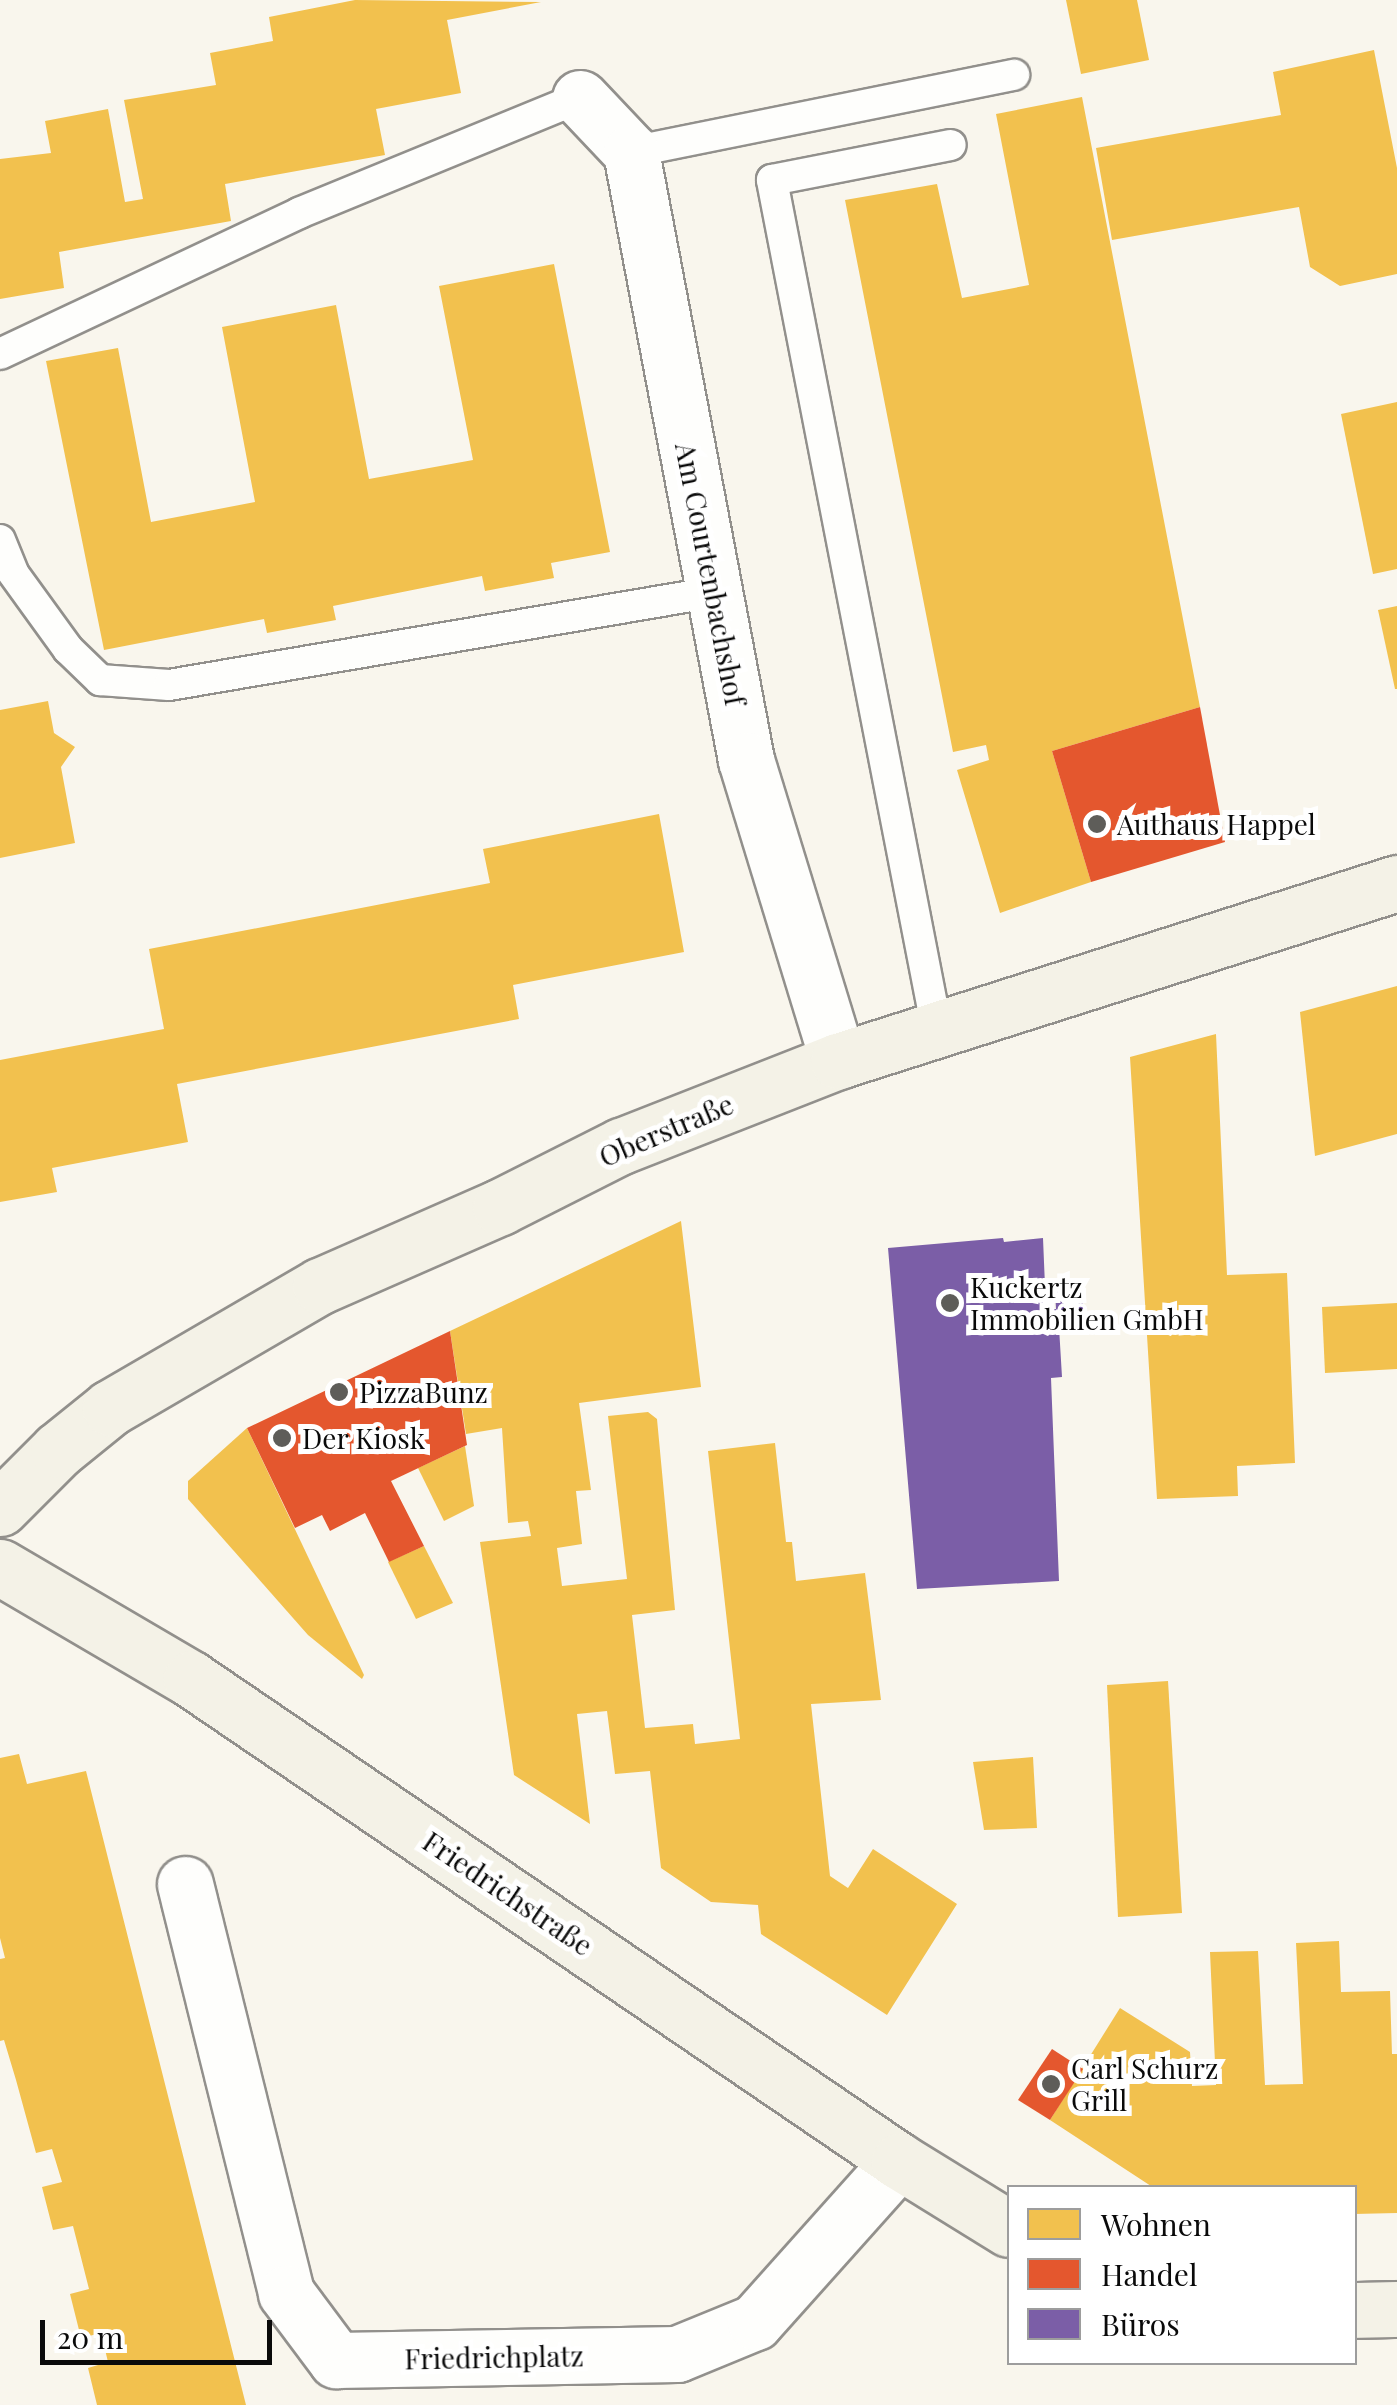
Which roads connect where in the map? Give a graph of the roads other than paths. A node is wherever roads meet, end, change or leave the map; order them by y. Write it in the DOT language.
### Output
graph roads {
  1 [pos="1014,75"];
  2 [pos="580,98"];
  3 [pos="951,146"];
  4 [pos="631,152"];
  5 [pos="0,354"];
  6 [pos="0,540"];
  7 [pos="714,592"];
  8 [pos="1397,883"];
  9 [pos="937,1030"];
  10 [pos="838,1061"];
  11 [pos="0,1508"];
  12 [pos="0,1567"];
  13 [pos="185,1884"];
  14 [pos="899,2161"];
  15 [pos="1007,2227"];
  16 [pos="1357,2310"];
  17 [pos="1397,2310"];
  18 [pos="337,2382"];
  1 -- 4 [label="lane"];
  2 -- 4 [label="street"];
  2 -- 5 [label="lane"];
  3 -- 9 [label="lane"];
  4 -- 7 [label="street, Am Courtenbachshof"];
  6 -- 7 [label="lane"];
  7 -- 10 [label="street, Am Courtenbachshof"];
  8 -- 9 [label="main road, Oberstraße"];
  9 -- 10 [label="main road, Oberstraße"];
  10 -- 11 [label="main road, Oberstraße"];
  12 -- 14 [label="main road, Friedrichstraße"];
  13 -- 18 [label="street, Friedrichplatz"];
  14 -- 15 [label="main road, Friedrichstraße"];
  14 -- 18 [label="street, Friedrichplatz"];
  16 -- 17 [label="main road"];
}
